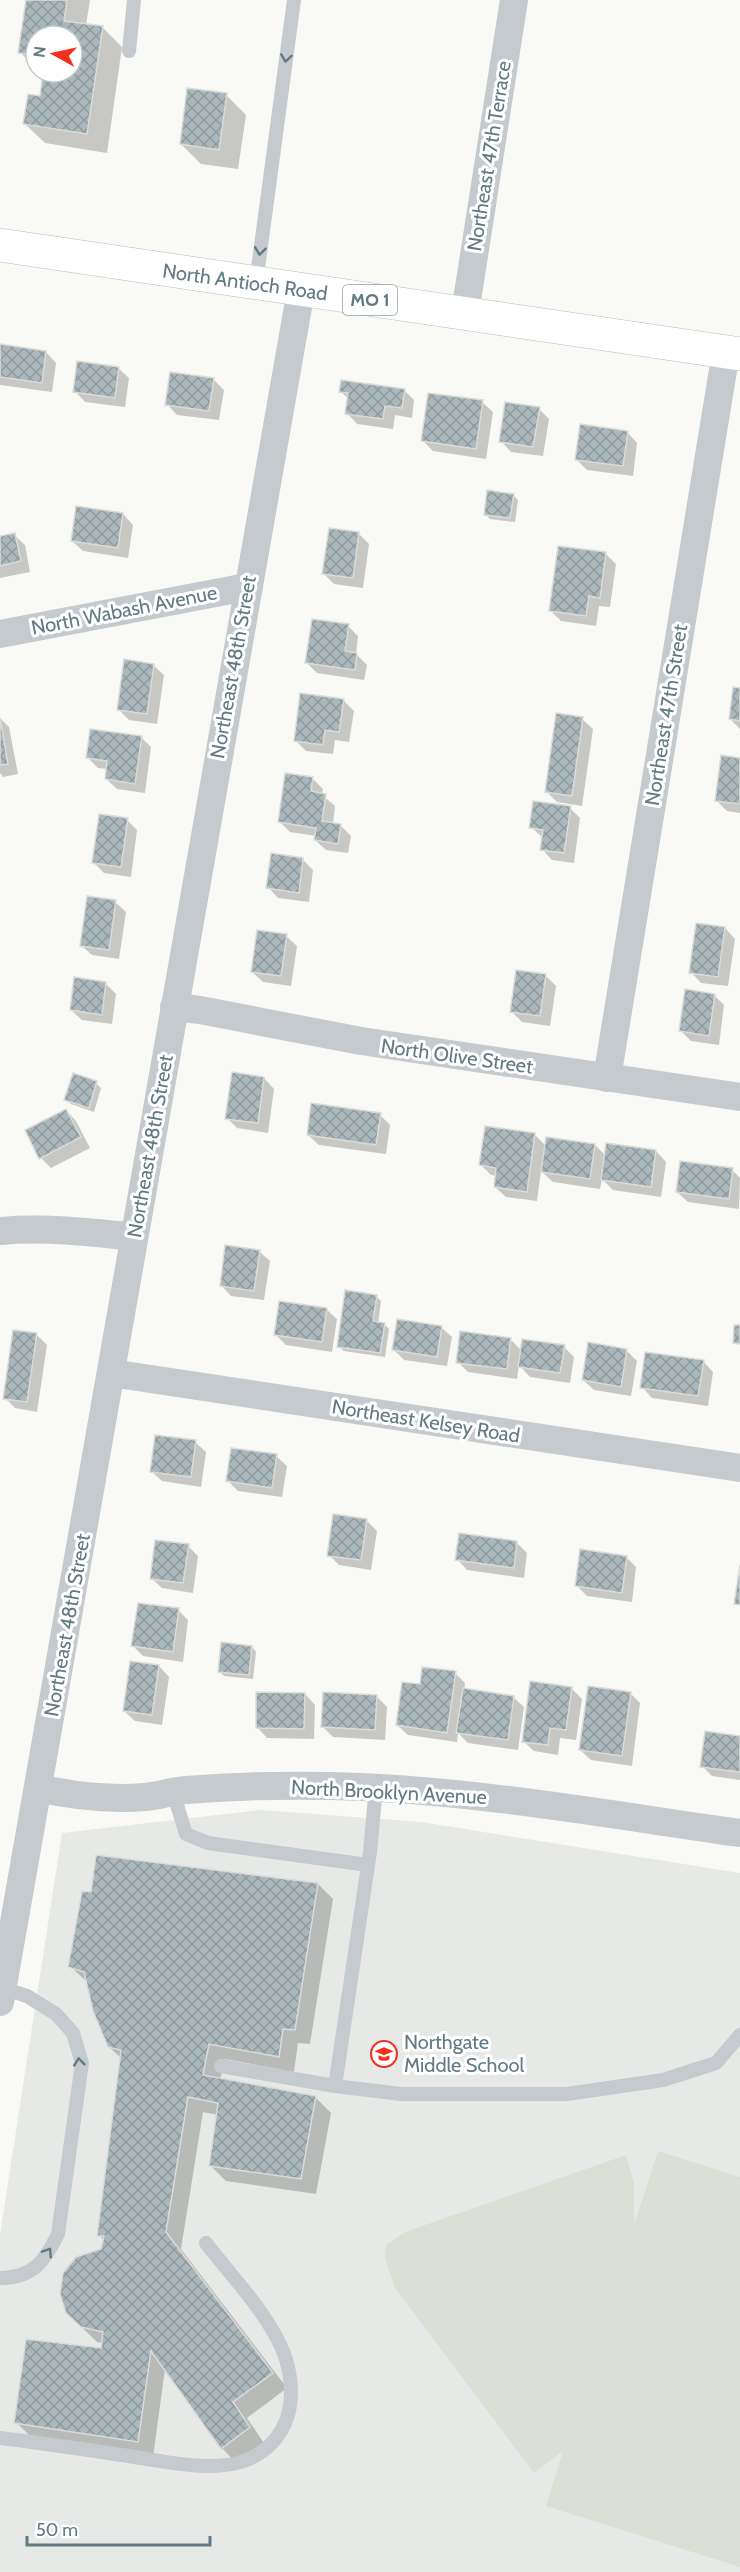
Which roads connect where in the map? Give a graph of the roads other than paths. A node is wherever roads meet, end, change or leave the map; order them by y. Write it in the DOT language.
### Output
graph roads {
  1 [pos="134,0"];
  2 [pos="294,0"];
  3 [pos="514,0"];
  4 [pos="129,51"];
  5 [pos="0,245"];
  6 [pos="256,284"];
  7 [pos="301,290"];
  8 [pos="465,313"];
  9 [pos="733,353"];
  10 [pos="247,587"];
  11 [pos="0,634"];
  12 [pos="174,1007"];
  13 [pos="607,1078"];
  14 [pos="740,1096"];
  15 [pos="0,1231"];
  16 [pos="134,1237"];
  17 [pos="111,1372"];
  18 [pos="740,1468"];
  19 [pos="376,1787"];
  20 [pos="38,1788"];
  21 [pos="173,1792"];
  22 [pos="740,1833"];
  23 [pos="368,1865"];
  24 [pos="1,1995"];
  25 [pos="740,2035"];
  26 [pos="221,2067"];
  27 [pos="334,2086"];
  28 [pos="206,2243"];
  29 [pos="0,2278"];
  30 [pos="0,2438"];
  1 -- 4 [label="lane"];
  2 -- 6 [label="lane, one-way"];
  3 -- 8 [label="street, Northeast 47th Terrace"];
  5 -- 6 [label="main road, North Antioch Road / MO 1"];
  6 -- 7 [label="main road, North Antioch Road / MO 1"];
  7 -- 8 [label="main road, North Antioch Road / MO 1"];
  7 -- 10 [label="street, Northeast 48th Street"];
  8 -- 9 [label="main road, North Antioch Road / MO 1"];
  9 -- 13 [label="street, Northeast 47th Street"];
  10 -- 11 [label="street, North Wabash Avenue"];
  10 -- 12 [label="street, Northeast 48th Street"];
  12 -- 13 [label="street, North Olive Street"];
  12 -- 16 [label="street, Northeast 48th Street"];
  13 -- 14 [label="street, North Olive Street"];
  15 -- 16 [label="street"];
  16 -- 17 [label="street, Northeast 48th Street"];
  17 -- 18 [label="street, Northeast Kelsey Road"];
  17 -- 20 [label="street, Northeast 48th Street"];
  19 -- 21 [label="street, North Brooklyn Avenue"];
  19 -- 22 [label="street, North Brooklyn Avenue"];
  19 -- 23 [label="lane"];
  20 -- 21 [label="street, North Brooklyn Avenue"];
  20 -- 24 [label="street, Northeast 48th Street"];
  21 -- 23 [label="lane"];
  23 -- 27 [label="lane"];
  29 -- 24 [label="lane, one-way"];
  25 -- 27 [label="lane"];
  26 -- 27 [label="lane"];
  28 -- 30 [label="lane"];
}
